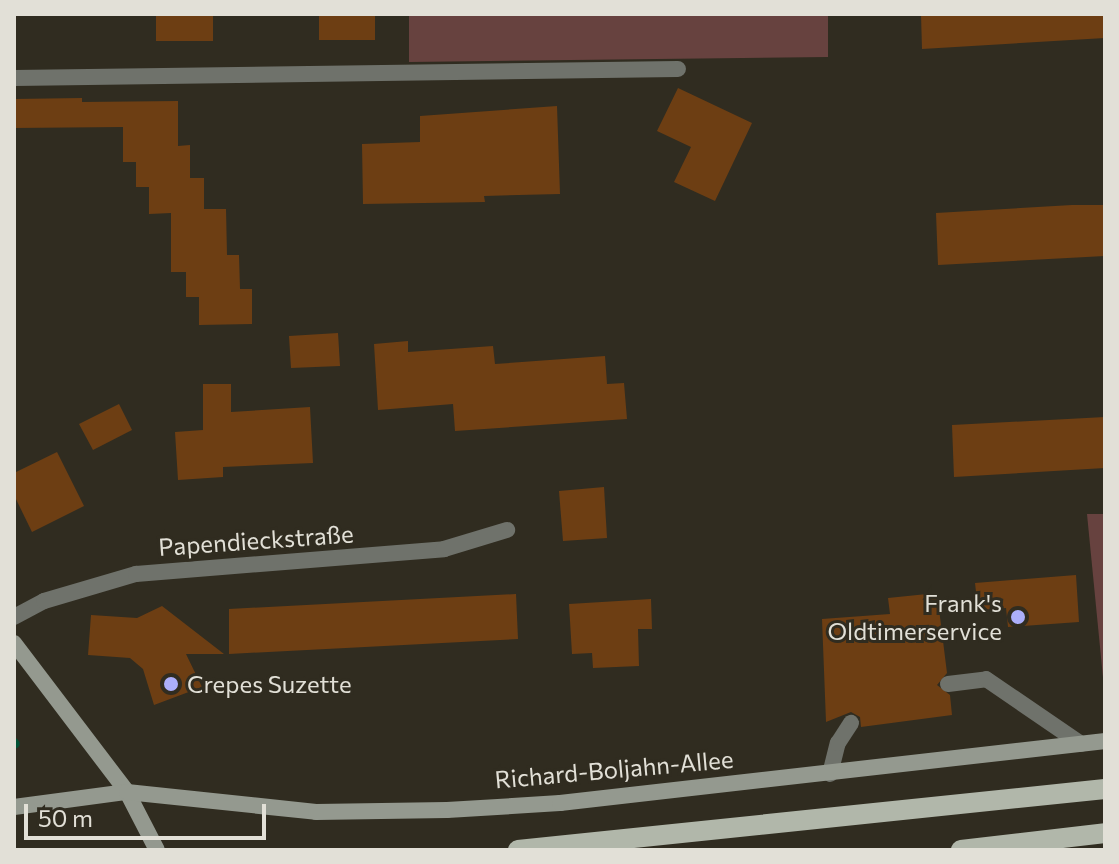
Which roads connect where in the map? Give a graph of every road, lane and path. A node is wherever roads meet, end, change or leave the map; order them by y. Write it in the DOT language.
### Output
graph roads {
  1 [pos="678,69"];
  2 [pos="14,78"];
  3 [pos="507,530"];
  4 [pos="14,617"];
  5 [pos="14,643"];
  6 [pos="948,684"];
  7 [pos="851,723"];
  8 [pos="1105,741"];
  9 [pos="1081,744"];
  10 [pos="830,774"];
  11 [pos="1105,789"];
  12 [pos="127,792"];
  13 [pos="14,807"];
  14 [pos="1105,833"];
  15 [pos="157,850"];
  16 [pos="518,850"];
  17 [pos="961,850"];
  1 -- 2 [label="street"];
  3 -- 4 [label="street, Papendieckstraße"];
  5 -- 12 [label="main road"];
  6 -- 9 [label="street"];
  7 -- 10 [label="street"];
  8 -- 9 [label="main road, Richard-Boljahn-Allee"];
  9 -- 10 [label="main road, Richard-Boljahn-Allee"];
  10 -- 12 [label="main road, Richard-Boljahn-Allee"];
  11 -- 16 [label="main road"];
  12 -- 13 [label="main road, Richard-Boljahn-Allee"];
  12 -- 15 [label="main road"];
  14 -- 17 [label="main road"];
}
